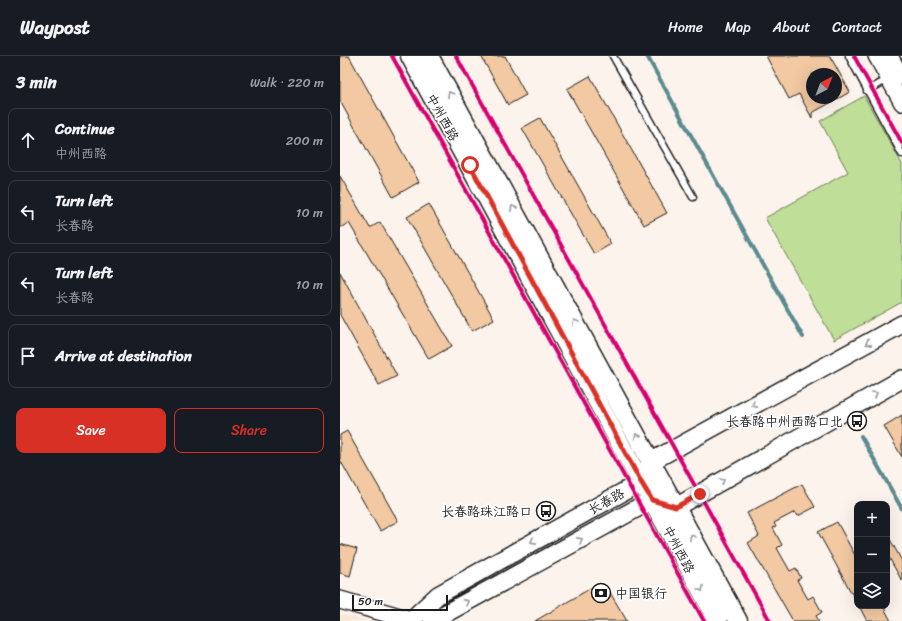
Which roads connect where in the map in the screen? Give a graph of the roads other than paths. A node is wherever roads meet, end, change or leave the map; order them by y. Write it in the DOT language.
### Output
graph roads {
  1 [pos="410,56"];
  2 [pos="430,56"];
  3 [pos="613,56"];
  4 [pos="848,56"];
  5 [pos="876,56"];
  6 [pos="890,56"];
  7 [pos="898,75"];
  8 [pos="867,91"];
  9 [pos="902,103"];
  10 [pos="902,154"];
  11 [pos="693,197"];
  12 [pos="902,324"];
  13 [pos="902,379"];
  14 [pos="652,461"];
  15 [pos="641,482"];
  16 [pos="652,500"];
  17 [pos="676,507"];
  18 [pos="340,600"];
  19 [pos="412,621"];
  20 [pos="432,621"];
  21 [pos="718,621"];
  22 [pos="738,621"];
  1 -- 15 [label="main road, 中州西路"];
  14 -- 2 [label="main road, 中州西路, one-way"];
  3 -- 11 [label="lane"];
  4 -- 8 [label="lane"];
  5 -- 7 [label="street"];
  6 -- 7 [label="street"];
  7 -- 8 [label="lane"];
  7 -- 9 [label="street"];
  8 -- 10 [label="lane"];
  12 -- 14 [label="main road, one-way"];
  17 -- 13 [label="main road, one-way"];
  14 -- 15 [label="main road"];
  14 -- 17 [label="main road, 中州西路"];
  15 -- 16 [label="main road, 中州西路"];
  15 -- 19 [label="main road, 长春路, one-way"];
  16 -- 17 [label="main road"];
  20 -- 16 [label="main road, 长春路, one-way"];
  16 -- 21 [label="main road, 中州西路, one-way"];
  22 -- 17 [label="main road, 中州西路, one-way"];
  18 -- 19 [label="main road, 长春路"];
}
